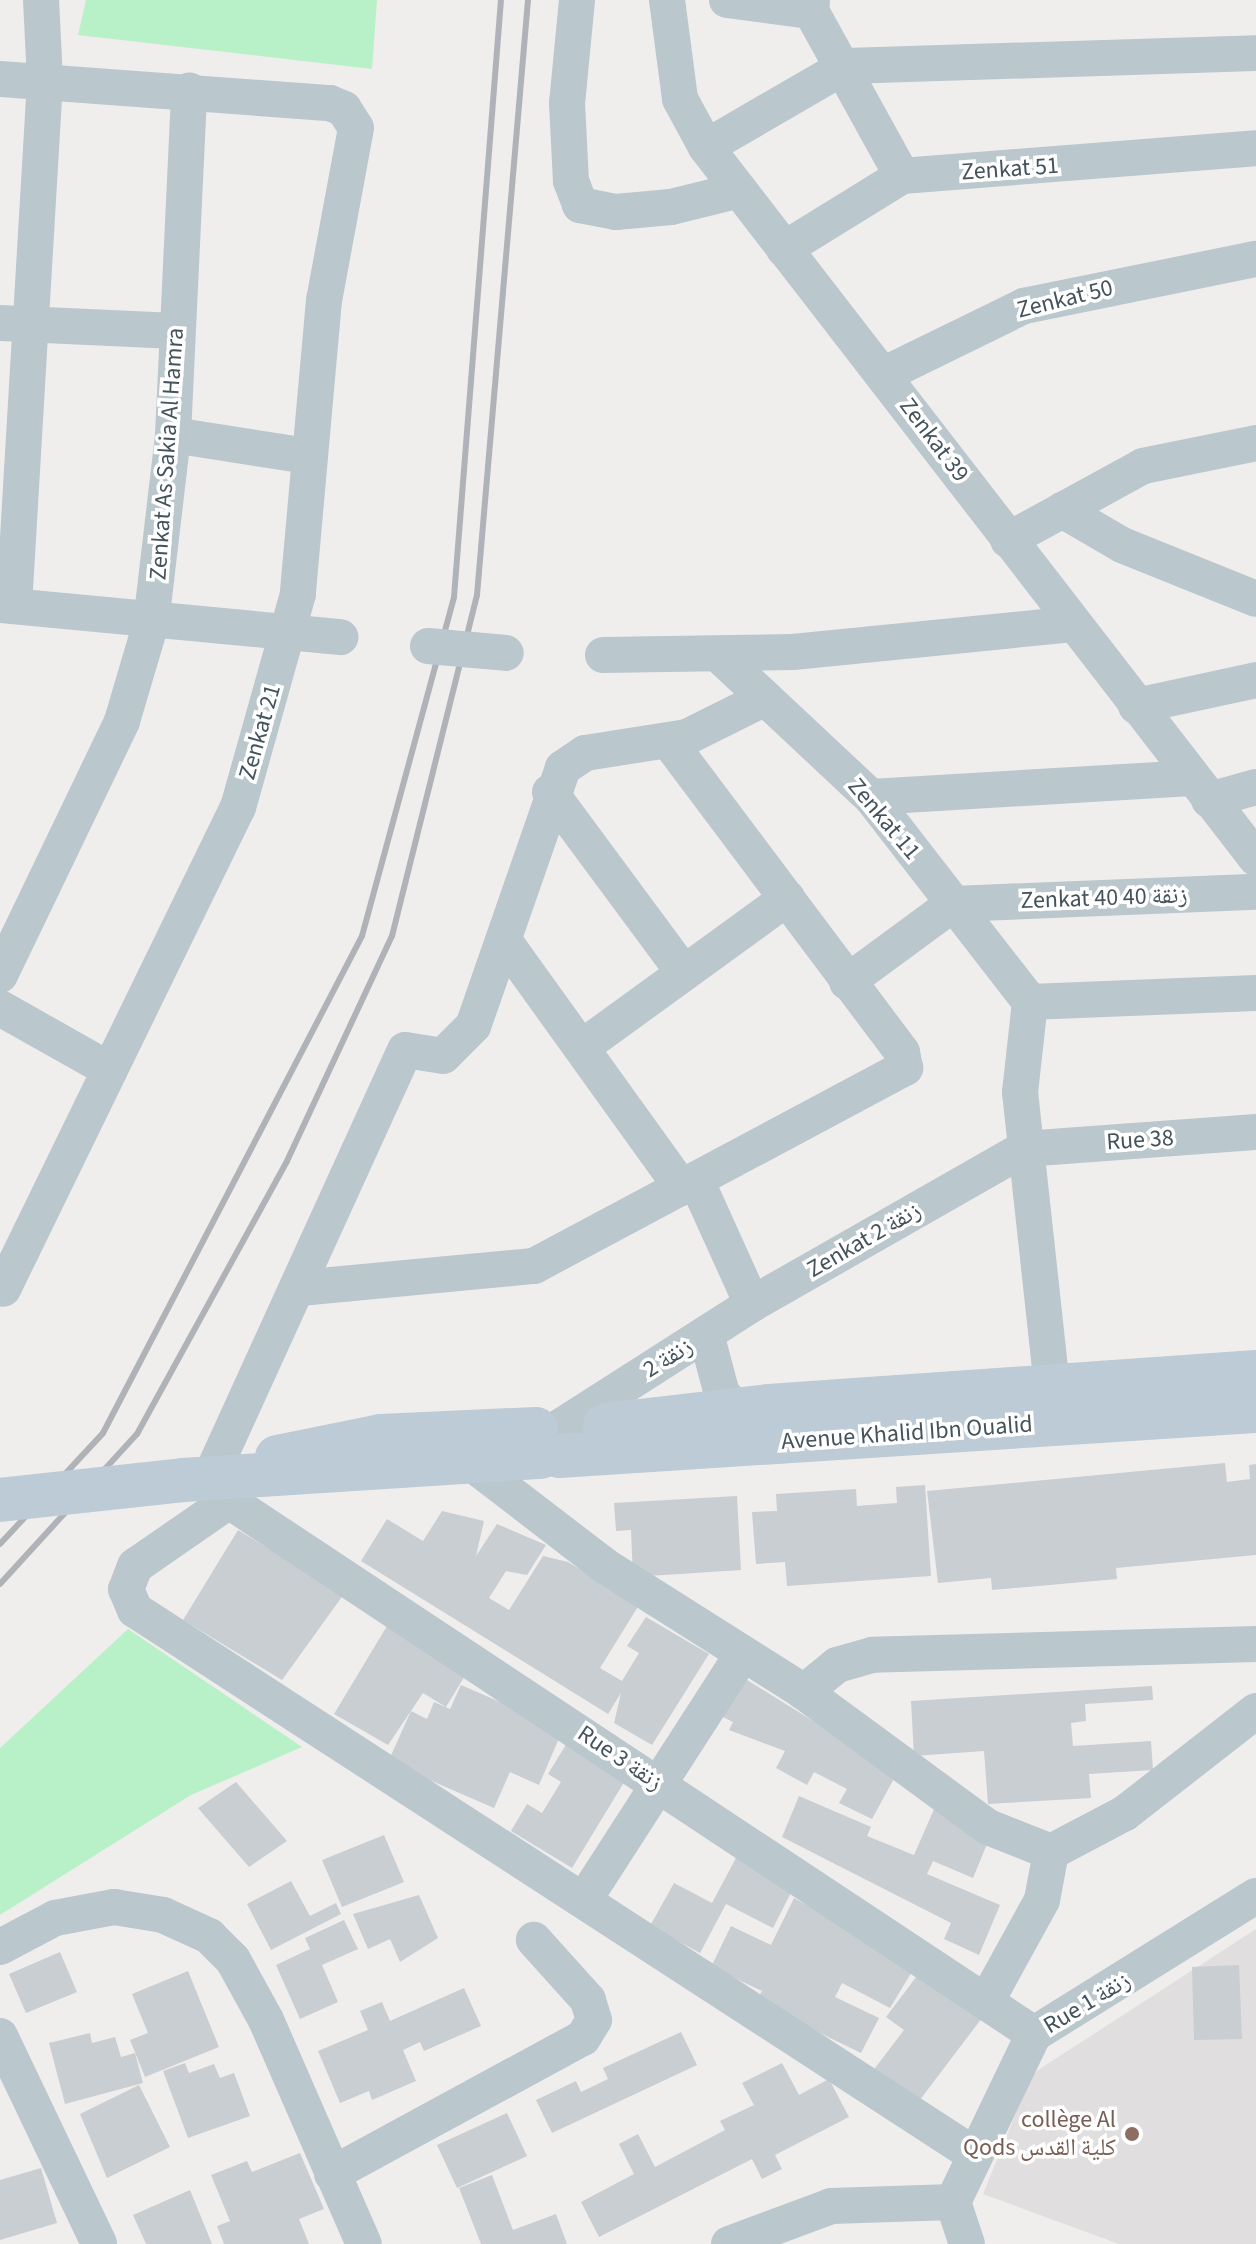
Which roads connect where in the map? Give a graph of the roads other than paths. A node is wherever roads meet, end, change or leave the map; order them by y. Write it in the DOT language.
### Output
graph roads {
  1 [pos="41,0"];
  2 [pos="577,0"];
  3 [pos="667,0"];
  4 [pos="727,0"];
  5 [pos="812,6"];
  6 [pos="1256,53"];
  7 [pos="846,66"];
  8 [pos="0,79"];
  9 [pos="45,81"];
  10 [pos="189,90"];
  11 [pos="706,147"];
  12 [pos="1256,148"];
  13 [pos="902,176"];
  14 [pos="736,191"];
  15 [pos="784,249"];
  16 [pos="1256,259"];
  17 [pos="15,324"];
  18 [pos="176,331"];
  19 [pos="885,374"];
  20 [pos="173,435"];
  21 [pos="1256,443"];
  22 [pos="307,456"];
  23 [pos="1062,510"];
  24 [pos="1008,540"];
  25 [pos="1256,599"];
  26 [pos="7,605"];
  27 [pos="151,623"];
  28 [pos="1074,624"];
  29 [pos="289,634"];
  30 [pos="341,637"];
  31 [pos="428,646"];
  32 [pos="506,653"];
  33 [pos="718,654"];
  34 [pos="603,655"];
  35 [pos="1256,680"];
  36 [pos="765,698"];
  37 [pos="1136,706"];
  38 [pos="669,742"];
  39 [pos="1256,787"];
  40 [pos="1200,789"];
  41 [pos="550,792"];
  42 [pos="871,797"];
  43 [pos="1256,858"];
  44 [pos="1256,892"];
  45 [pos="787,898"];
  46 [pos="953,904"];
  47 [pos="505,942"];
  48 [pos="684,973"];
  49 [pos="0,975"];
  50 [pos="847,982"];
  51 [pos="1256,993"];
  52 [pos="1030,1002"];
  53 [pos="0,1008"];
  54 [pos="585,1045"];
  55 [pos="110,1070"];
  56 [pos="1256,1132"];
  57 [pos="1024,1149"];
  58 [pos="689,1184"];
  59 [pos="300,1288"];
  60 [pos="3,1289"];
  61 [pos="752,1304"];
  62 [pos="706,1334"];
  63 [pos="1256,1372"];
  64 [pos="1052,1386"];
  65 [pos="737,1409"];
  66 [pos="1256,1411"];
  67 [pos="552,1440"];
  68 [pos="471,1463"];
  69 [pos="208,1486"];
  70 [pos="0,1500"];
  71 [pos="1256,1644"];
  72 [pos="742,1655"];
  73 [pos="804,1692"];
  74 [pos="1256,1711"];
  75 [pos="658,1783"];
  76 [pos="1051,1852"];
  77 [pos="1256,1896"];
  78 [pos="584,1900"];
  79 [pos="534,1940"];
  80 [pos="0,1947"];
  81 [pos="986,2002"];
  82 [pos="1034,2034"];
  83 [pos="0,2036"];
  84 [pos="975,2155"];
  85 [pos="332,2174"];
  86 [pos="953,2202"];
  87 [pos="99,2244"];
  88 [pos="364,2244"];
  89 [pos="729,2244"];
  90 [pos="967,2244"];
  1 -- 9 [label="street"];
  2 -- 14 [label="street"];
  3 -- 11 [label="street, Zenkat 39"];
  4 -- 5 [label="street"];
  5 -- 7 [label="street"];
  6 -- 7 [label="street"];
  7 -- 11 [label="street"];
  7 -- 13 [label="street"];
  8 -- 9 [label="street"];
  9 -- 10 [label="street"];
  9 -- 17 [label="street"];
  10 -- 18 [label="street, Zenkat As Sakia Al Hamra"];
  10 -- 22 [label="street, Zenkat 21"];
  11 -- 14 [label="street, Zenkat 39"];
  12 -- 13 [label="street, Zenkat 51"];
  13 -- 15 [label="street, Zenkat 51"];
  14 -- 15 [label="street, Zenkat 39"];
  15 -- 19 [label="street, Zenkat 39"];
  16 -- 19 [label="street, Zenkat 50"];
  17 -- 18 [label="street"];
  17 -- 26 [label="street"];
  18 -- 20 [label="street, Zenkat As Sakia Al Hamra"];
  19 -- 24 [label="street, Zenkat 39"];
  20 -- 22 [label="street"];
  20 -- 27 [label="street, Zenkat As Sakia Al Hamra"];
  21 -- 23 [label="street"];
  22 -- 29 [label="street, Zenkat 21"];
  23 -- 24 [label="street"];
  23 -- 25 [label="street"];
  24 -- 28 [label="street, Zenkat 39"];
  26 -- 27 [label="street"];
  27 -- 29 [label="street"];
  27 -- 49 [label="street, Zenkat As Sakia Al Hamra"];
  28 -- 33 [label="street"];
  28 -- 37 [label="street, Zenkat 39"];
  29 -- 30 [label="street"];
  29 -- 55 [label="street, Zenkat 21"];
  31 -- 32 [label="street, bridge"];
  33 -- 34 [label="street"];
  33 -- 36 [label="street, Zenkat 11"];
  35 -- 37 [label="street"];
  36 -- 38 [label="street"];
  36 -- 42 [label="street, Zenkat 11"];
  37 -- 40 [label="street, Zenkat 39"];
  38 -- 41 [label="street"];
  38 -- 45 [label="street"];
  39 -- 40 [label="street"];
  40 -- 42 [label="street"];
  40 -- 43 [label="street, Zenkat 39"];
  41 -- 47 [label="street"];
  41 -- 48 [label="street"];
  42 -- 46 [label="street, Zenkat 11"];
  44 -- 46 [label="street, Zenkat 40 زنقة 40"];
  45 -- 48 [label="street"];
  45 -- 50 [label="street"];
  46 -- 50 [label="street"];
  46 -- 52 [label="street, Zenkat 11"];
  47 -- 54 [label="street"];
  47 -- 59 [label="street"];
  48 -- 54 [label="street"];
  50 -- 58 [label="street"];
  51 -- 52 [label="street"];
  52 -- 57 [label="street"];
  53 -- 55 [label="street"];
  54 -- 58 [label="street"];
  55 -- 60 [label="street, Zenkat 21"];
  56 -- 57 [label="street, Rue 38"];
  57 -- 61 [label="street, Zenkat 2 زنقة"];
  57 -- 64 [label="street"];
  58 -- 59 [label="street"];
  58 -- 61 [label="street"];
  59 -- 69 [label="street"];
  61 -- 62 [label="street, Zenkat 2 زنقة"];
  62 -- 65 [label="street, زنقة 2"];
  62 -- 67 [label="street, زنقة 2"];
  63 -- 64 [label="main road, Avenue Khalid Ibn Oualid"];
  64 -- 65 [label="main road, Avenue Khalid Ibn Oualid"];
  65 -- 67 [label="main road, Avenue Khalid Ibn Oualid"];
  66 -- 67 [label="main road, Avenue Khalid Ibn Oualid"];
  67 -- 68 [label="main road, Avenue Khalid Ibn Oualid"];
  67 -- 69 [label="main road, Avenue Khalid Ibn Oualid"];
  68 -- 69 [label="main road, Avenue Khalid Ibn Oualid"];
  68 -- 72 [label="street"];
  69 -- 70 [label="main road, Avenue Khalid Ibn Oualid, bridge"];
  69 -- 75 [label="street, Rue 3 زنقة"];
  69 -- 78 [label="street"];
  71 -- 73 [label="street"];
  72 -- 73 [label="street"];
  72 -- 75 [label="street"];
  73 -- 76 [label="street"];
  74 -- 76 [label="street"];
  75 -- 78 [label="street"];
  75 -- 81 [label="street, Rue 3 زنقة"];
  76 -- 81 [label="street"];
  77 -- 82 [label="street, Rue 1 زنقة"];
  78 -- 84 [label="street"];
  79 -- 85 [label="street"];
  80 -- 85 [label="street"];
  81 -- 82 [label="street, Rue 3 زنقة"];
  82 -- 84 [label="street, Rue 1 زنقة"];
  83 -- 87 [label="street"];
  84 -- 86 [label="street, Rue 1 زنقة"];
  85 -- 88 [label="street"];
  86 -- 89 [label="street"];
  86 -- 90 [label="street"];
}
